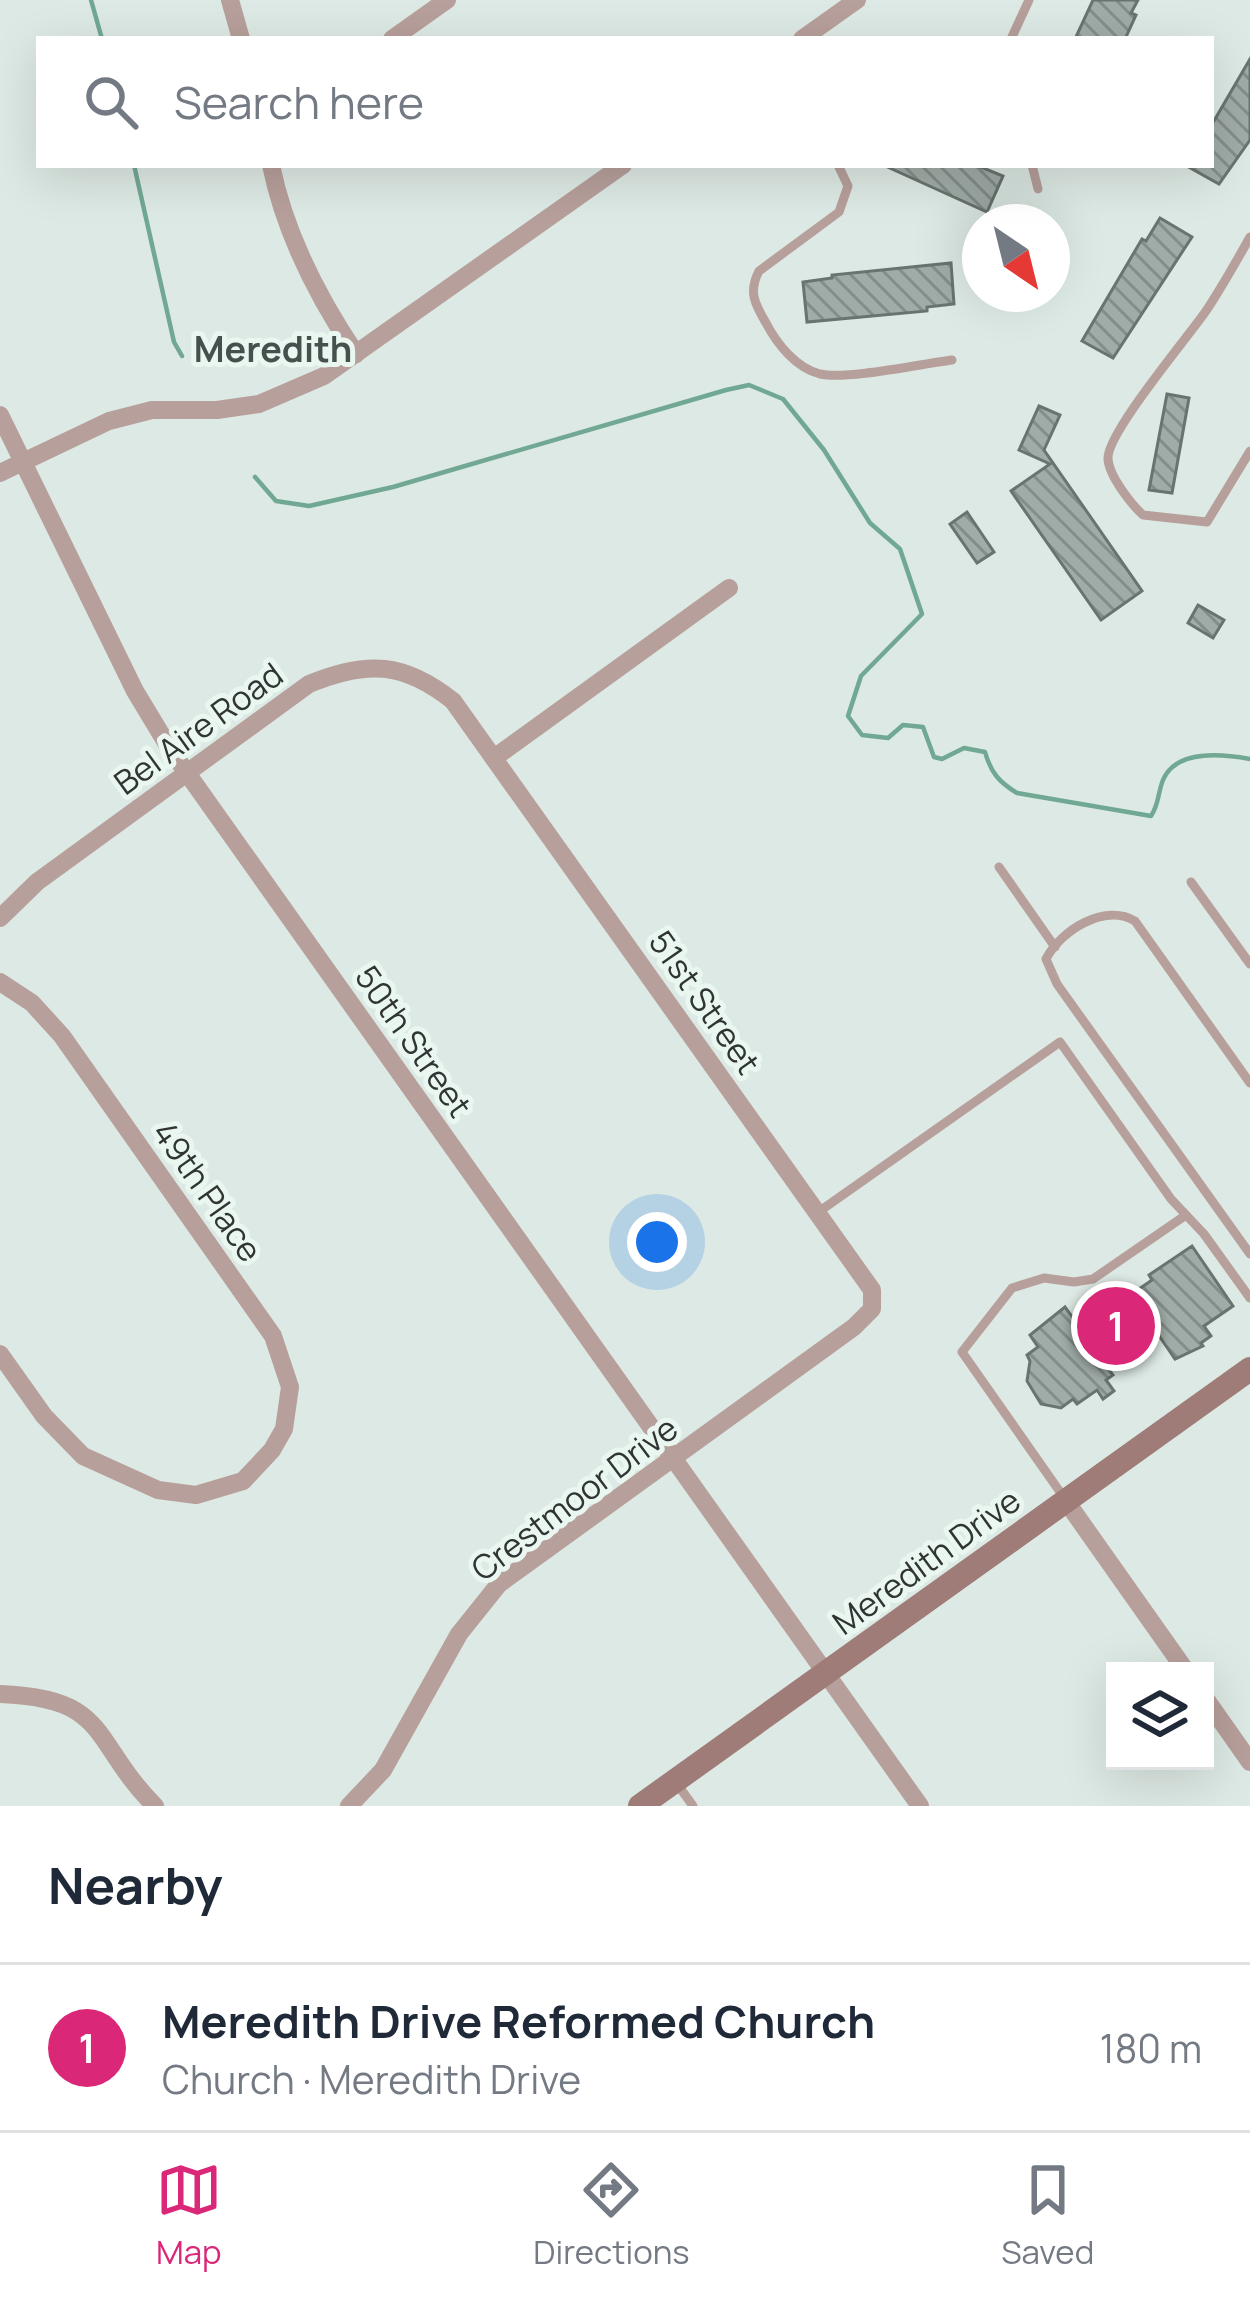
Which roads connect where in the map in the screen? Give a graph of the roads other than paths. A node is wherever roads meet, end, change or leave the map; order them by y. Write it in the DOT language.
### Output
graph roads {
  1 [pos="230,0"];
  2 [pos="447,0"];
  3 [pos="857,0"];
  4 [pos="1029,0"];
  5 [pos="240,36"];
  6 [pos="396,36"];
  7 [pos="806,36"];
  8 [pos="1012,36"];
  9 [pos="272,168"];
  10 [pos="619,168"];
  11 [pos="839,168"];
  12 [pos="1033,168"];
  13 [pos="1038,189"];
  14 [pos="1250,237"];
  15 [pos="356,354"];
  16 [pos="952,361"];
  17 [pos="0,415"];
  18 [pos="1250,452"];
  19 [pos="22,462"];
  20 [pos="0,473"];
  21 [pos="729,588"];
  22 [pos="494,758"];
  23 [pos="187,774"];
  24 [pos="999,867"];
  25 [pos="1191,882"];
  26 [pos="0,918"];
  27 [pos="1055,946"];
  28 [pos="1250,964"];
  29 [pos="0,982"];
  30 [pos="1248,1075"];
  31 [pos="818,1213"];
  32 [pos="1186,1215"];
  33 [pos="1250,1254"];
  34 [pos="867,1282"];
  35 [pos="1250,1298"];
  36 [pos="0,1354"];
  37 [pos="1250,1369"];
  38 [pos="673,1458"];
  39 [pos="1066,1501"];
  40 [pos="1180,1662"];
  41 [pos="825,1673"];
  42 [pos="0,1694"];
  43 [pos="1214,1711"];
  44 [pos="1250,1762"];
  45 [pos="675,1781"];
  46 [pos="155,1806"];
  47 [pos="350,1806"];
  48 [pos="640,1806"];
  49 [pos="692,1806"];
  50 [pos="920,1806"];
  1 -- 5 [label="street"];
  2 -- 6 [label="street"];
  3 -- 7 [label="street"];
  4 -- 8 [label="lane"];
  9 -- 15 [label="street"];
  10 -- 15 [label="street"];
  11 -- 16 [label="lane"];
  12 -- 13 [label="lane"];
  14 -- 18 [label="lane"];
  15 -- 19 [label="street"];
  17 -- 19 [label="street, 50th Street"];
  19 -- 20 [label="street"];
  19 -- 23 [label="street, 50th Street"];
  21 -- 22 [label="street"];
  22 -- 23 [label="street, Bel Aire Road"];
  22 -- 31 [label="street, 51st Street"];
  23 -- 26 [label="street, Bel Aire Road"];
  23 -- 38 [label="street, 50th Street"];
  24 -- 27 [label="lane"];
  25 -- 28 [label="lane"];
  27 -- 30 [label="lane"];
  27 -- 33 [label="lane"];
  29 -- 36 [label="street, 49th Place"];
  31 -- 32 [label="lane"];
  31 -- 34 [label="street, 51st Street"];
  32 -- 35 [label="lane"];
  32 -- 39 [label="lane"];
  34 -- 38 [label="street, Crestmoor Drive"];
  37 -- 39 [label="main road, Meredith Drive"];
  38 -- 41 [label="street, 50th Street"];
  38 -- 47 [label="street, Crestmoor Drive"];
  39 -- 40 [label="street"];
  39 -- 41 [label="main road, Meredith Drive"];
  41 -- 45 [label="main road, Meredith Drive"];
  41 -- 50 [label="street, 50th Street"];
  42 -- 46 [label="street"];
  43 -- 44 [label="street"];
  45 -- 48 [label="main road, Meredith Drive"];
  45 -- 49 [label="lane"];
}
